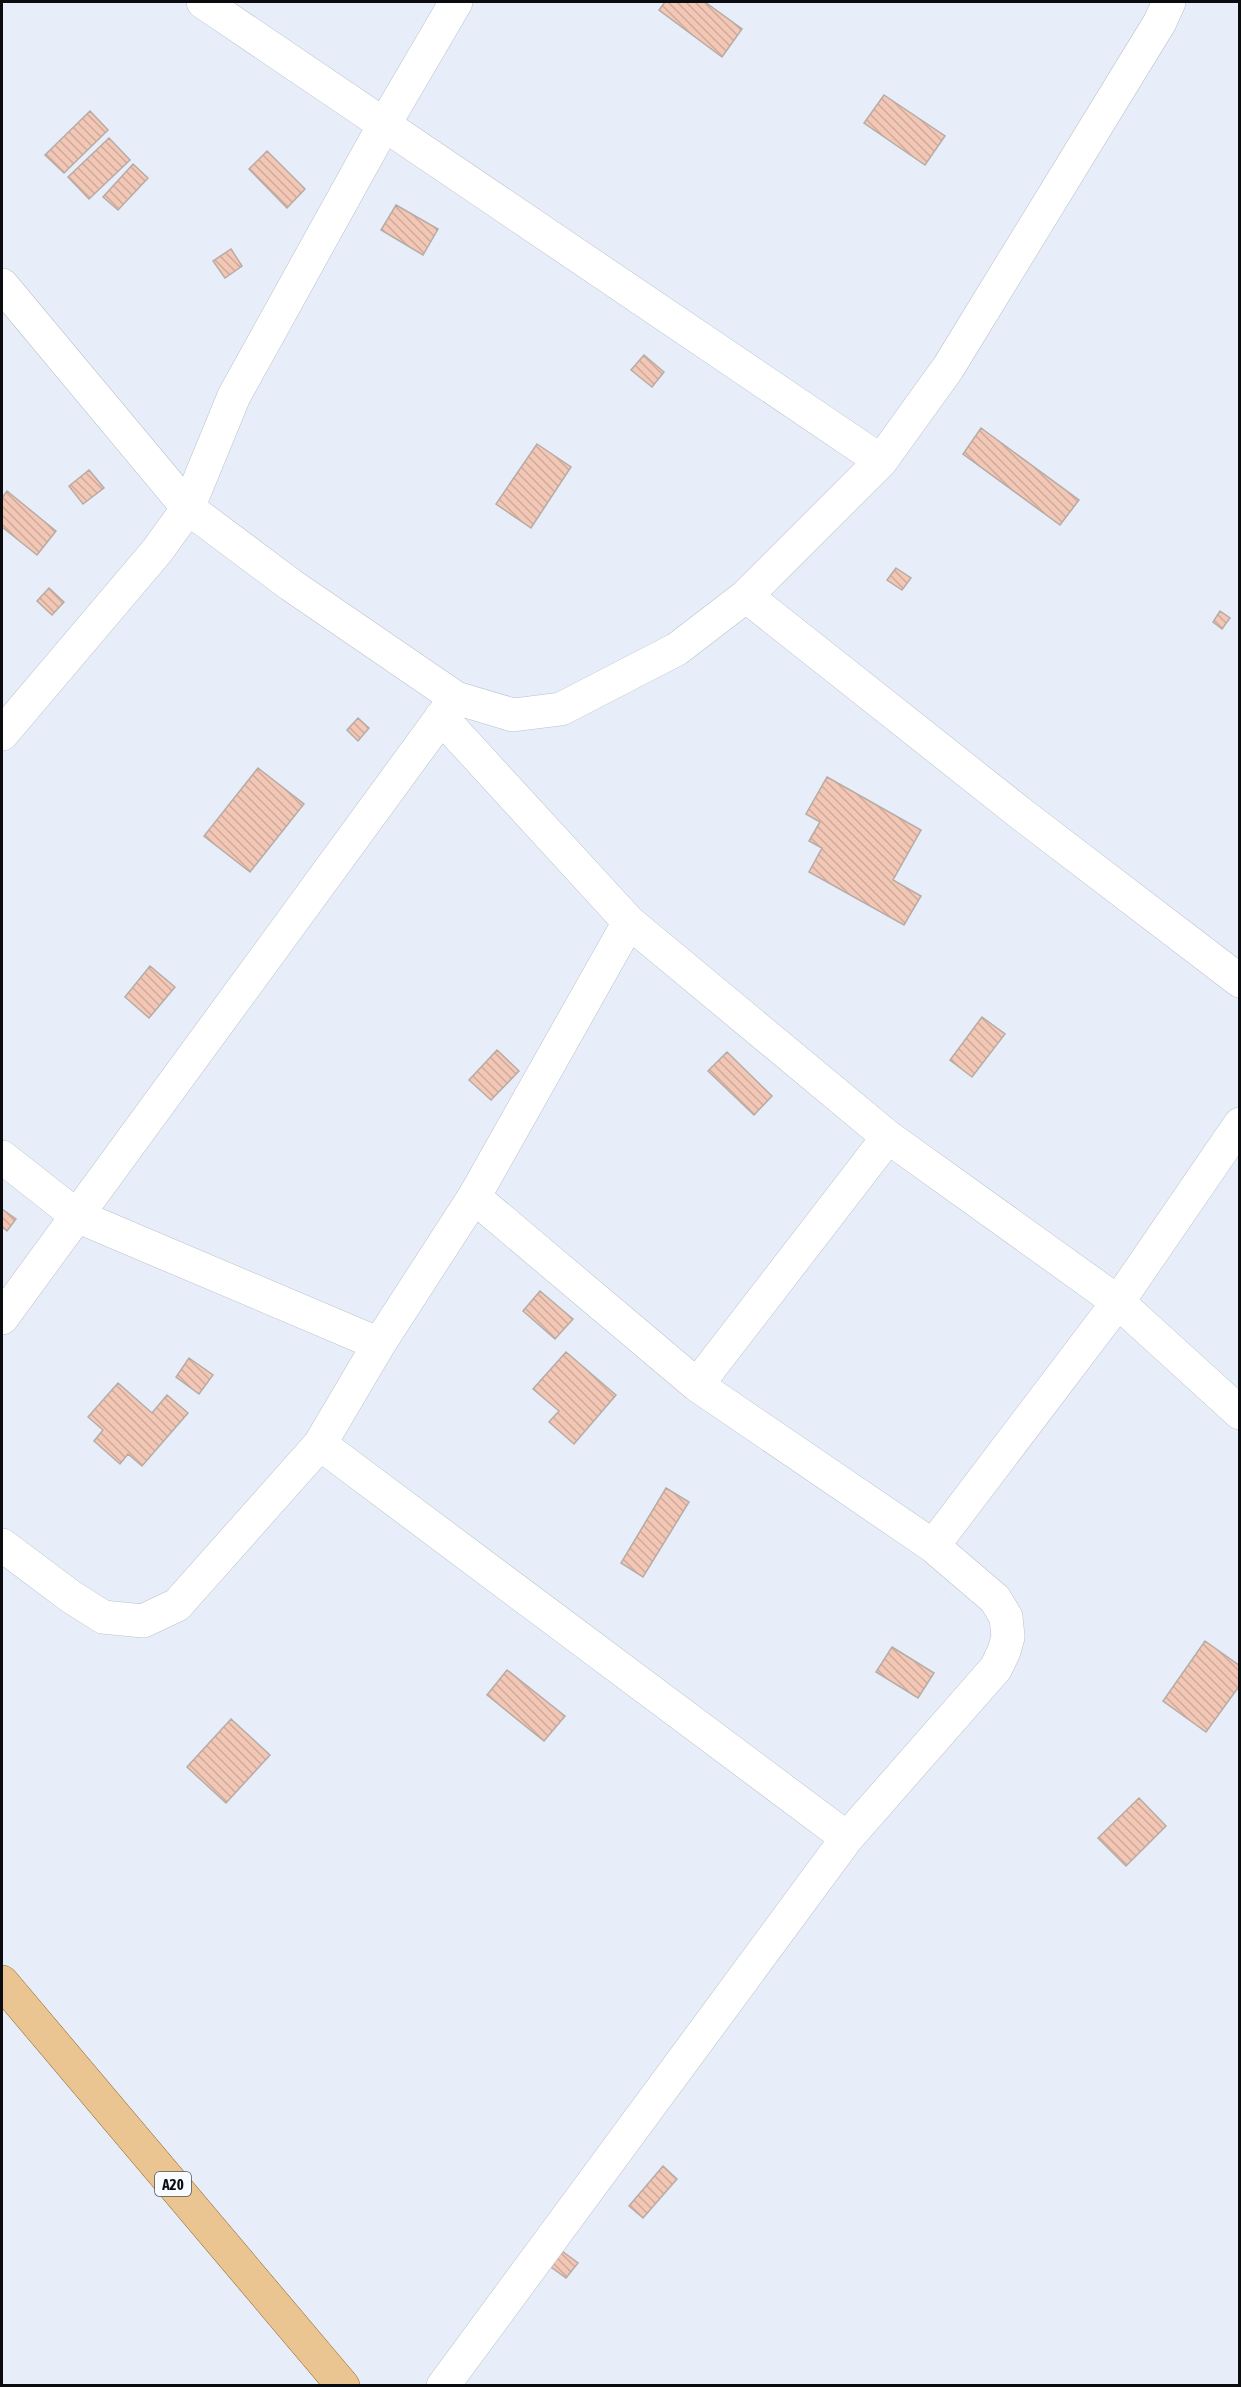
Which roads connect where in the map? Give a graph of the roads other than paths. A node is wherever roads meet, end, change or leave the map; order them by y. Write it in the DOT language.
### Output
graph roads {
  1 [pos="203,2"];
  2 [pos="456,2"];
  3 [pos="1169,2"];
  4 [pos="384,125"];
  5 [pos="2,285"];
  6 [pos="881,461"];
  7 [pos="188,508"];
  8 [pos="746,597"];
  9 [pos="448,708"];
  10 [pos="2,734"];
  11 [pos="629,922"];
  12 [pos="1239,981"];
  13 [pos="1239,1124"];
  14 [pos="888,1137"];
  15 [pos="2,1157"];
  16 [pos="474,1197"];
  17 [pos="77,1216"];
  18 [pos="1118,1302"];
  19 [pos="2,1318"];
  20 [pos="380,1344"];
  21 [pos="697,1385"];
  22 [pos="1239,1413"];
  23 [pos="320,1444"];
  24 [pos="2,1545"];
  25 [pos="933,1546"];
  26 [pos="847,1838"];
  27 [pos="2,1982"];
  28 [pos="344,2385"];
  29 [pos="443,2385"];
  1 -- 4 [label="street"];
  2 -- 4 [label="street"];
  3 -- 6 [label="street"];
  4 -- 6 [label="street"];
  4 -- 7 [label="street"];
  5 -- 7 [label="street"];
  6 -- 8 [label="street"];
  7 -- 9 [label="street"];
  7 -- 10 [label="street"];
  8 -- 9 [label="street"];
  8 -- 12 [label="street"];
  9 -- 11 [label="street"];
  9 -- 17 [label="street"];
  11 -- 14 [label="street"];
  11 -- 16 [label="street"];
  13 -- 18 [label="street"];
  14 -- 18 [label="street"];
  14 -- 21 [label="street"];
  15 -- 17 [label="street"];
  16 -- 20 [label="street"];
  16 -- 21 [label="street"];
  17 -- 19 [label="street"];
  17 -- 20 [label="street"];
  18 -- 22 [label="street"];
  18 -- 25 [label="street"];
  20 -- 23 [label="street"];
  21 -- 25 [label="street"];
  23 -- 24 [label="street"];
  23 -- 26 [label="street"];
  25 -- 26 [label="street"];
  26 -- 29 [label="street"];
  27 -- 28 [label="main road, A20"];
}
